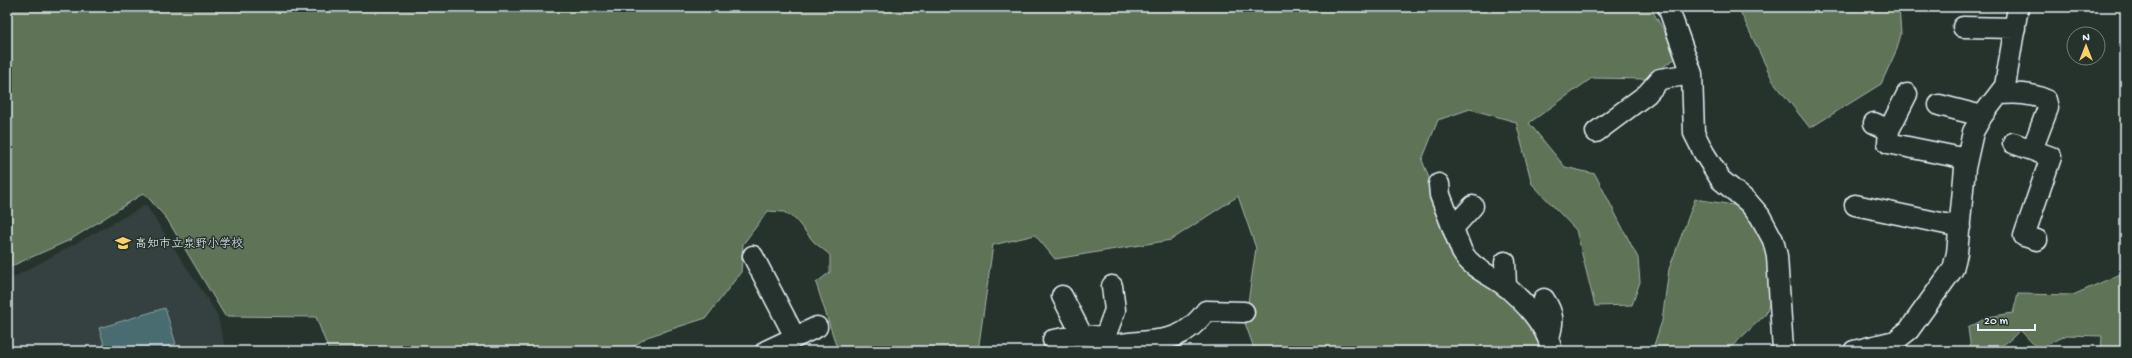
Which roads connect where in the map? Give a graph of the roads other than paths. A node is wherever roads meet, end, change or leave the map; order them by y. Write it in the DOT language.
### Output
graph roads {
  1 [pos="1668,7"];
  2 [pos="2018,7"];
  3 [pos="1963,27"];
  4 [pos="2015,28"];
  5 [pos="1692,74"];
  6 [pos="1907,94"];
  7 [pos="2000,94"];
  8 [pos="1939,105"];
  9 [pos="1982,116"];
  10 [pos="1596,132"];
  11 [pos="2013,143"];
  12 [pos="2032,150"];
  13 [pos="1967,159"];
  14 [pos="1439,184"];
  15 [pos="1856,205"];
  16 [pos="1473,206"];
  17 [pos="1960,227"];
  18 [pos="1453,228"];
  19 [pos="2037,240"];
  20 [pos="753,256"];
  21 [pos="1505,262"];
  22 [pos="1112,286"];
  23 [pos="1506,287"];
  24 [pos="1062,296"];
  25 [pos="1544,299"];
  26 [pos="1244,312"];
  27 [pos="817,327"];
  28 [pos="1082,335"];
  29 [pos="795,337"];
  30 [pos="1053,340"];
  31 [pos="1551,344"];
  32 [pos="1110,345"];
  33 [pos="766,351"];
  34 [pos="1783,351"];
  35 [pos="1854,351"];
  1 -- 5 [label="street"];
  2 -- 4 [label="street"];
  3 -- 4 [label="street"];
  4 -- 7 [label="street"];
  5 -- 10 [label="street"];
  5 -- 34 [label="street"];
  6 -- 13 [label="street"];
  7 -- 9 [label="street"];
  7 -- 12 [label="street"];
  8 -- 9 [label="street"];
  9 -- 13 [label="street"];
  11 -- 12 [label="street"];
  12 -- 19 [label="street"];
  13 -- 17 [label="street"];
  14 -- 18 [label="street"];
  15 -- 17 [label="street"];
  16 -- 18 [label="street"];
  17 -- 35 [label="street"];
  18 -- 23 [label="street"];
  20 -- 29 [label="street"];
  21 -- 23 [label="street"];
  22 -- 32 [label="street"];
  23 -- 31 [label="street"];
  24 -- 28 [label="street"];
  25 -- 31 [label="street"];
  26 -- 32 [label="street"];
  27 -- 29 [label="street"];
  28 -- 30 [label="street"];
  28 -- 32 [label="street"];
  29 -- 33 [label="street"];
}
